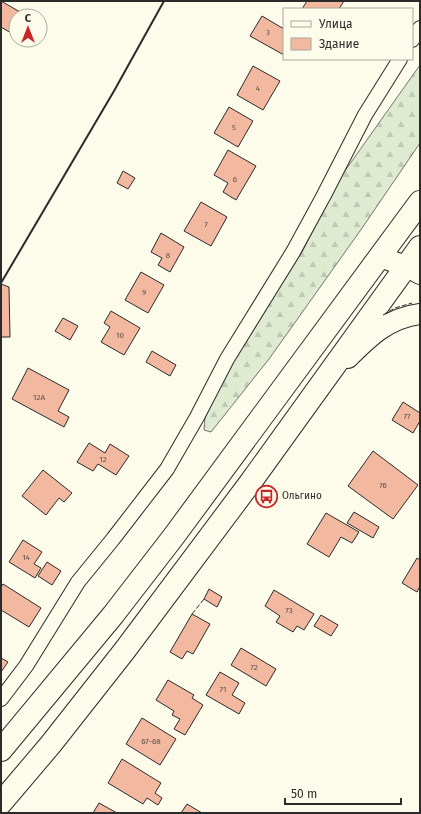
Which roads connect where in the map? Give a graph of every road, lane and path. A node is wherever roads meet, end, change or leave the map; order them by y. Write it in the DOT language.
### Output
graph roads {
  1 [pos="420,28"];
  2 [pos="413,38"];
  3 [pos="399,60"];
  4 [pos="420,202"];
  5 [pos="420,247"];
  6 [pos="380,257"];
  7 [pos="413,270"];
  8 [pos="420,314"];
  9 [pos="326,379"];
  10 [pos="1,699"];
  11 [pos="1,750"];
  12 [pos="1,803"];
  1 -- 2 [label="street"];
  3 -- 10 [label="street"];
  4 -- 6 [label="main road"];
  5 -- 7 [label="main road"];
  6 -- 7 [label="main road"];
  6 -- 11 [label="main road"];
  7 -- 9 [label="main road"];
  8 -- 9 [label="main road"];
  9 -- 12 [label="main road"];
}
